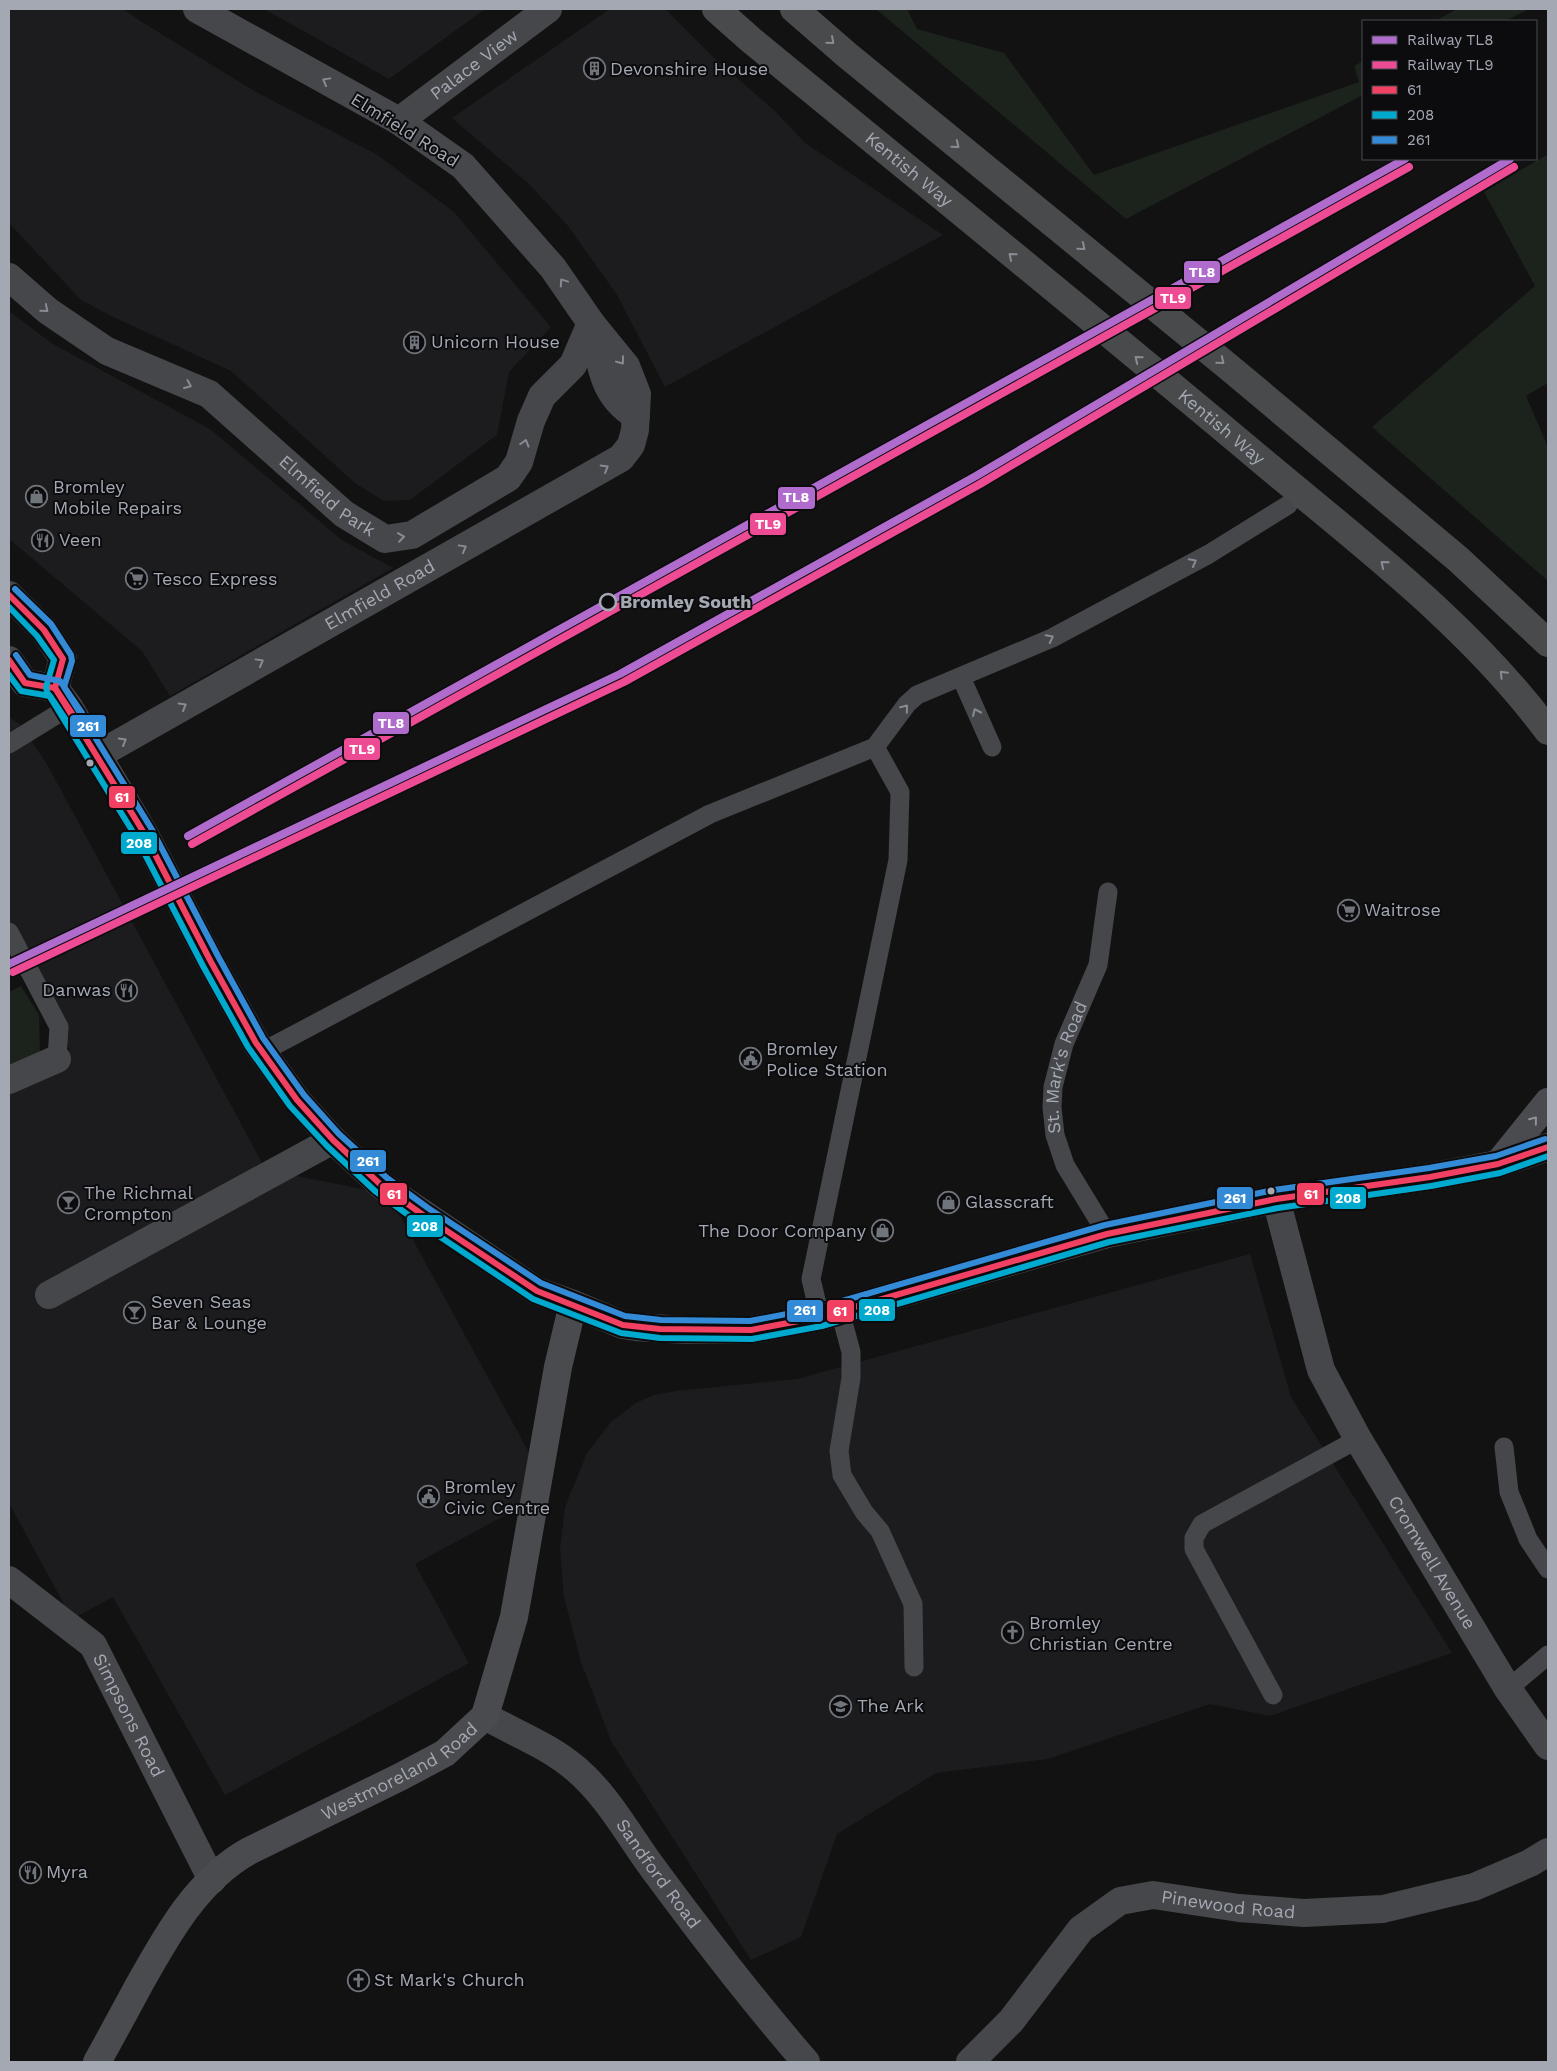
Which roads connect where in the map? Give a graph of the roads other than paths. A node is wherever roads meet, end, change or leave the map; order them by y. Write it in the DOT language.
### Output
graph roads {
  1 [pos="197,9"];
  2 [pos="548,9"];
  3 [pos="716,9"];
  4 [pos="794,9"];
  5 [pos="399,121"];
  6 [pos="9,277"];
  7 [pos="591,323"];
  8 [pos="1288,505"];
  9 [pos="9,595"];
  10 [pos="1548,643"];
  11 [pos="9,660"];
  12 [pos="961,677"];
  13 [pos="62,698"];
  14 [pos="1541,721"];
  15 [pos="9,744"];
  16 [pos="876,747"];
  17 [pos="992,748"];
  18 [pos="98,755"];
  19 [pos="1108,892"];
  20 [pos="9,932"];
  21 [pos="262,1052"];
  22 [pos="57,1059"];
  23 [pos="9,1080"];
  24 [pos="1548,1102"];
  25 [pos="333,1140"];
  26 [pos="1548,1147"];
  27 [pos="1498,1164"];
  28 [pos="1276,1199"];
  29 [pos="1107,1234"];
  30 [pos="49,1295"];
  31 [pos="573,1304"];
  32 [pos="830,1314"];
  33 [pos="1358,1439"];
  34 [pos="1504,1447"];
  35 [pos="1548,1569"];
  36 [pos="9,1580"];
  37 [pos="1548,1655"];
  38 [pos="914,1667"];
  39 [pos="1508,1689"];
  40 [pos="1273,1695"];
  41 [pos="484,1716"];
  42 [pos="1548,1746"];
  43 [pos="1548,1852"];
  44 [pos="212,1880"];
  45 [pos="97,2062"];
  46 [pos="806,2062"];
  47 [pos="970,2062"];
  5 -- 1 [label="street, Elmfield Road, one-way"];
  2 -- 5 [label="street, Palace View"];
  14 -- 3 [label="main road, Kentish Way, one-way"];
  4 -- 10 [label="main road, one-way"];
  7 -- 5 [label="street, Elmfield Road, one-way"];
  6 -- 7 [label="street, Elmfield Park, one-way"];
  18 -- 7 [label="street, Elmfield Road, one-way"];
  12 -- 8 [label="lane, one-way"];
  9 -- 13 [label="street"];
  11 -- 13 [label="street"];
  16 -- 12 [label="lane, one-way"];
  17 -- 12 [label="lane, one-way"];
  13 -- 15 [label="lane"];
  13 -- 18 [label="street"];
  16 -- 21 [label="lane"];
  16 -- 32 [label="lane"];
  18 -- 21 [label="street"];
  19 -- 29 [label="lane, St. Mark's Road"];
  20 -- 22 [label="lane"];
  21 -- 25 [label="street"];
  22 -- 23 [label="street"];
  27 -- 24 [label="main road, one-way"];
  25 -- 30 [label="street"];
  25 -- 31 [label="street"];
  26 -- 27 [label="main road"];
  27 -- 28 [label="main road"];
  28 -- 29 [label="main road"];
  28 -- 33 [label="street, Cromwell Avenue"];
  29 -- 32 [label="main road"];
  31 -- 32 [label="main road"];
  31 -- 41 [label="main road, Westmoreland Road"];
  32 -- 38 [label="lane"];
  33 -- 39 [label="street, Cromwell Avenue"];
  33 -- 40 [label="lane"];
  34 -- 35 [label="lane"];
  36 -- 44 [label="street, Simpsons Road"];
  37 -- 39 [label="lane"];
  39 -- 42 [label="street, Cromwell Avenue"];
  41 -- 44 [label="main road, Westmoreland Road"];
  41 -- 46 [label="street, Sandford Road"];
  43 -- 47 [label="street, Pinewood Road"];
  44 -- 45 [label="main road, Westmoreland Road"];
}
